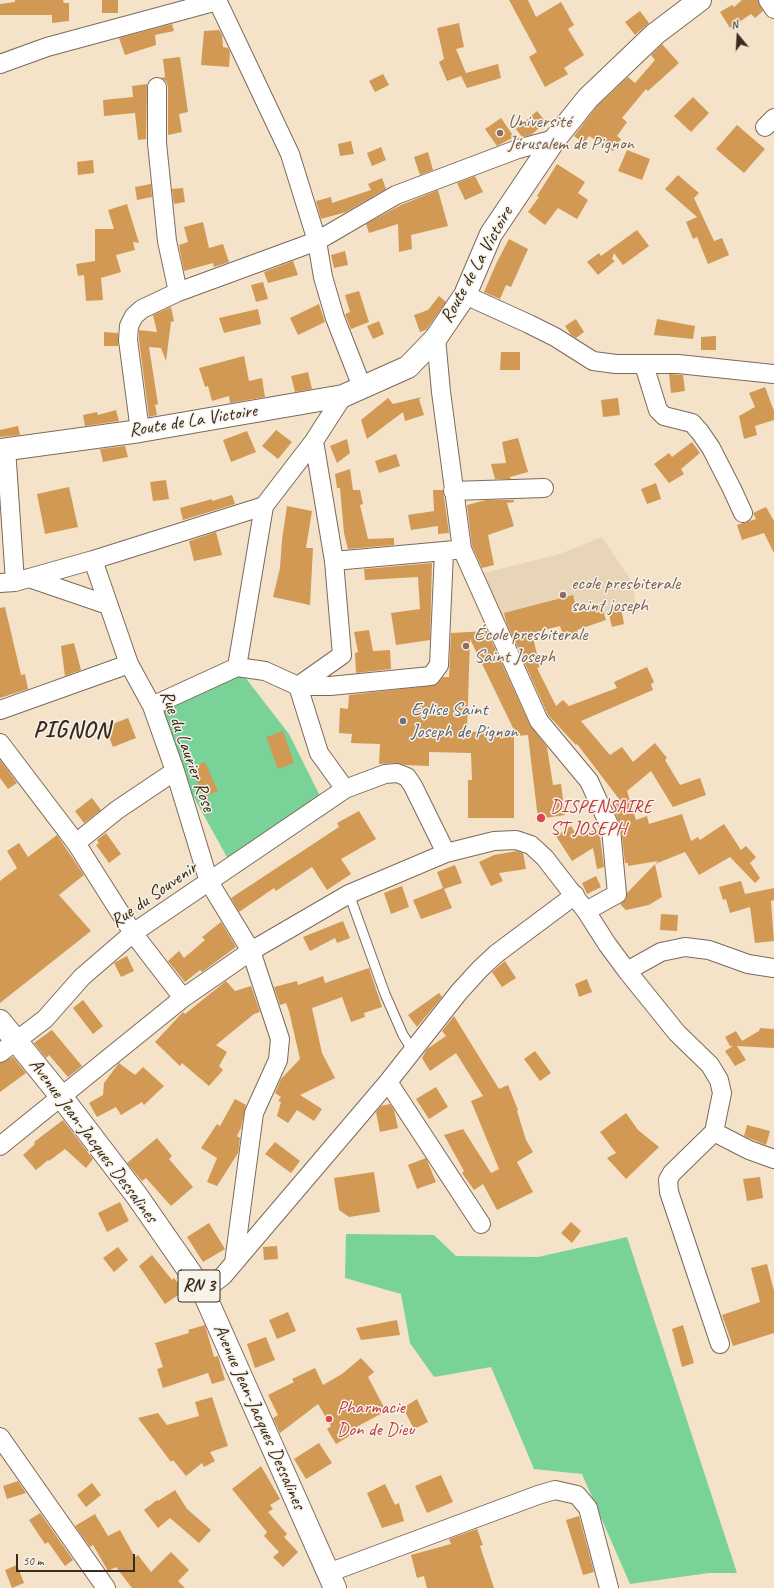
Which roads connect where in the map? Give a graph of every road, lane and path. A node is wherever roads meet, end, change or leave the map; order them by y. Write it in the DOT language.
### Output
graph roads {
  1 [pos="217,0"];
  2 [pos="700,0"];
  3 [pos="768,0"];
  4 [pos="774,9"];
  5 [pos="0,64"];
  6 [pos="157,87"];
  7 [pos="555,139"];
  8 [pos="317,241"];
  9 [pos="178,292"];
  10 [pos="465,295"];
  11 [pos="436,338"];
  12 [pos="644,365"];
  13 [pos="774,374"];
  14 [pos="352,392"];
  15 [pos="140,431"];
  16 [pos="314,441"];
  17 [pos="3,449"];
  18 [pos="544,488"];
  19 [pos="453,491"];
  20 [pos="264,506"];
  21 [pos="743,513"];
  22 [pos="462,549"];
  23 [pos="444,552"];
  24 [pos="93,560"];
  25 [pos="334,561"];
  26 [pos="15,581"];
  27 [pos="108,605"];
  28 [pos="129,664"];
  29 [pos="237,667"];
  30 [pos="298,686"];
  31 [pos="152,706"];
  32 [pos="0,710"];
  33 [pos="0,743"];
  34 [pos="175,771"];
  35 [pos="345,789"];
  36 [pos="76,843"];
  37 [pos="446,853"];
  38 [pos="209,882"];
  39 [pos="349,894"];
  40 [pos="575,895"];
  41 [pos="586,910"];
  42 [pos="133,933"];
  43 [pos="251,951"];
  44 [pos="774,968"];
  45 [pos="627,971"];
  46 [pos="183,998"];
  47 [pos="0,1021"];
  48 [pos="8,1047"];
  49 [pos="413,1051"];
  50 [pos="388,1082"];
  51 [pos="60,1095"];
  52 [pos="714,1132"];
  53 [pos="0,1146"];
  54 [pos="774,1159"];
  55 [pos="481,1224"];
  56 [pos="234,1263"];
  57 [pos="203,1291"];
  58 [pos="720,1344"];
  59 [pos="0,1437"];
  60 [pos="332,1580"];
  61 [pos="106,1588"];
  62 [pos="609,1588"];
  1 -- 5 [label="street"];
  1 -- 8 [label="street"];
  2 -- 7 [label="street, Route de La Victoire"];
  3 -- 4 [label="street"];
  6 -- 9 [label="street"];
  7 -- 8 [label="street"];
  7 -- 10 [label="street, Route de La Victoire"];
  8 -- 9 [label="street"];
  8 -- 14 [label="street"];
  9 -- 15 [label="street"];
  10 -- 11 [label="street, Route de La Victoire"];
  10 -- 12 [label="street"];
  11 -- 14 [label="street, Route de La Victoire"];
  11 -- 19 [label="street"];
  12 -- 13 [label="street"];
  12 -- 21 [label="street"];
  14 -- 15 [label="street, Route de La Victoire"];
  14 -- 16 [label="street"];
  15 -- 17 [label="street, Route de La Victoire"];
  16 -- 20 [label="street"];
  16 -- 25 [label="street"];
  17 -- 26 [label="street"];
  18 -- 19 [label="street"];
  19 -- 22 [label="street"];
  20 -- 24 [label="street"];
  20 -- 29 [label="street"];
  22 -- 23 [label="street"];
  22 -- 41 [label="street"];
  23 -- 25 [label="street"];
  23 -- 30 [label="street"];
  24 -- 26 [label="street"];
  24 -- 27 [label="street, Rue du Laurier Rose"];
  25 -- 30 [label="street"];
  26 -- 27 [label="street"];
  27 -- 28 [label="street, Rue du Laurier Rose"];
  28 -- 31 [label="street, Rue du Laurier Rose"];
  28 -- 32 [label="street"];
  29 -- 30 [label="street"];
  29 -- 31 [label="street"];
  30 -- 35 [label="street"];
  31 -- 34 [label="street, Rue du Laurier Rose"];
  33 -- 36 [label="street"];
  34 -- 36 [label="street"];
  34 -- 38 [label="street, Rue du Laurier Rose"];
  35 -- 37 [label="street, Rue du Souvenir"];
  35 -- 38 [label="street, Rue du Souvenir"];
  36 -- 42 [label="street"];
  37 -- 39 [label="street"];
  37 -- 40 [label="street"];
  38 -- 42 [label="street, Rue du Souvenir"];
  38 -- 43 [label="street, Rue du Laurier Rose"];
  39 -- 43 [label="street"];
  39 -- 49 [label="lane"];
  40 -- 41 [label="street"];
  40 -- 49 [label="street"];
  41 -- 45 [label="street"];
  42 -- 46 [label="street"];
  42 -- 48 [label="street, Rue du Souvenir"];
  43 -- 46 [label="street"];
  43 -- 56 [label="street, Rue du Laurier Rose"];
  44 -- 45 [label="street"];
  45 -- 52 [label="street"];
  46 -- 51 [label="street"];
  47 -- 48 [label="street, Avenue Jean-Jacques Dessalines / RN 3"];
  48 -- 51 [label="street, Avenue Jean-Jacques Dessalines / RN 3"];
  49 -- 50 [label="street"];
  50 -- 55 [label="street"];
  50 -- 56 [label="street"];
  51 -- 53 [label="street"];
  51 -- 57 [label="street, Avenue Jean-Jacques Dessalines / RN 3"];
  52 -- 54 [label="street"];
  52 -- 58 [label="street"];
  56 -- 57 [label="street"];
  57 -- 60 [label="street, Avenue Jean-Jacques Dessalines / RN 3"];
  59 -- 61 [label="street"];
  60 -- 62 [label="street"];
}
